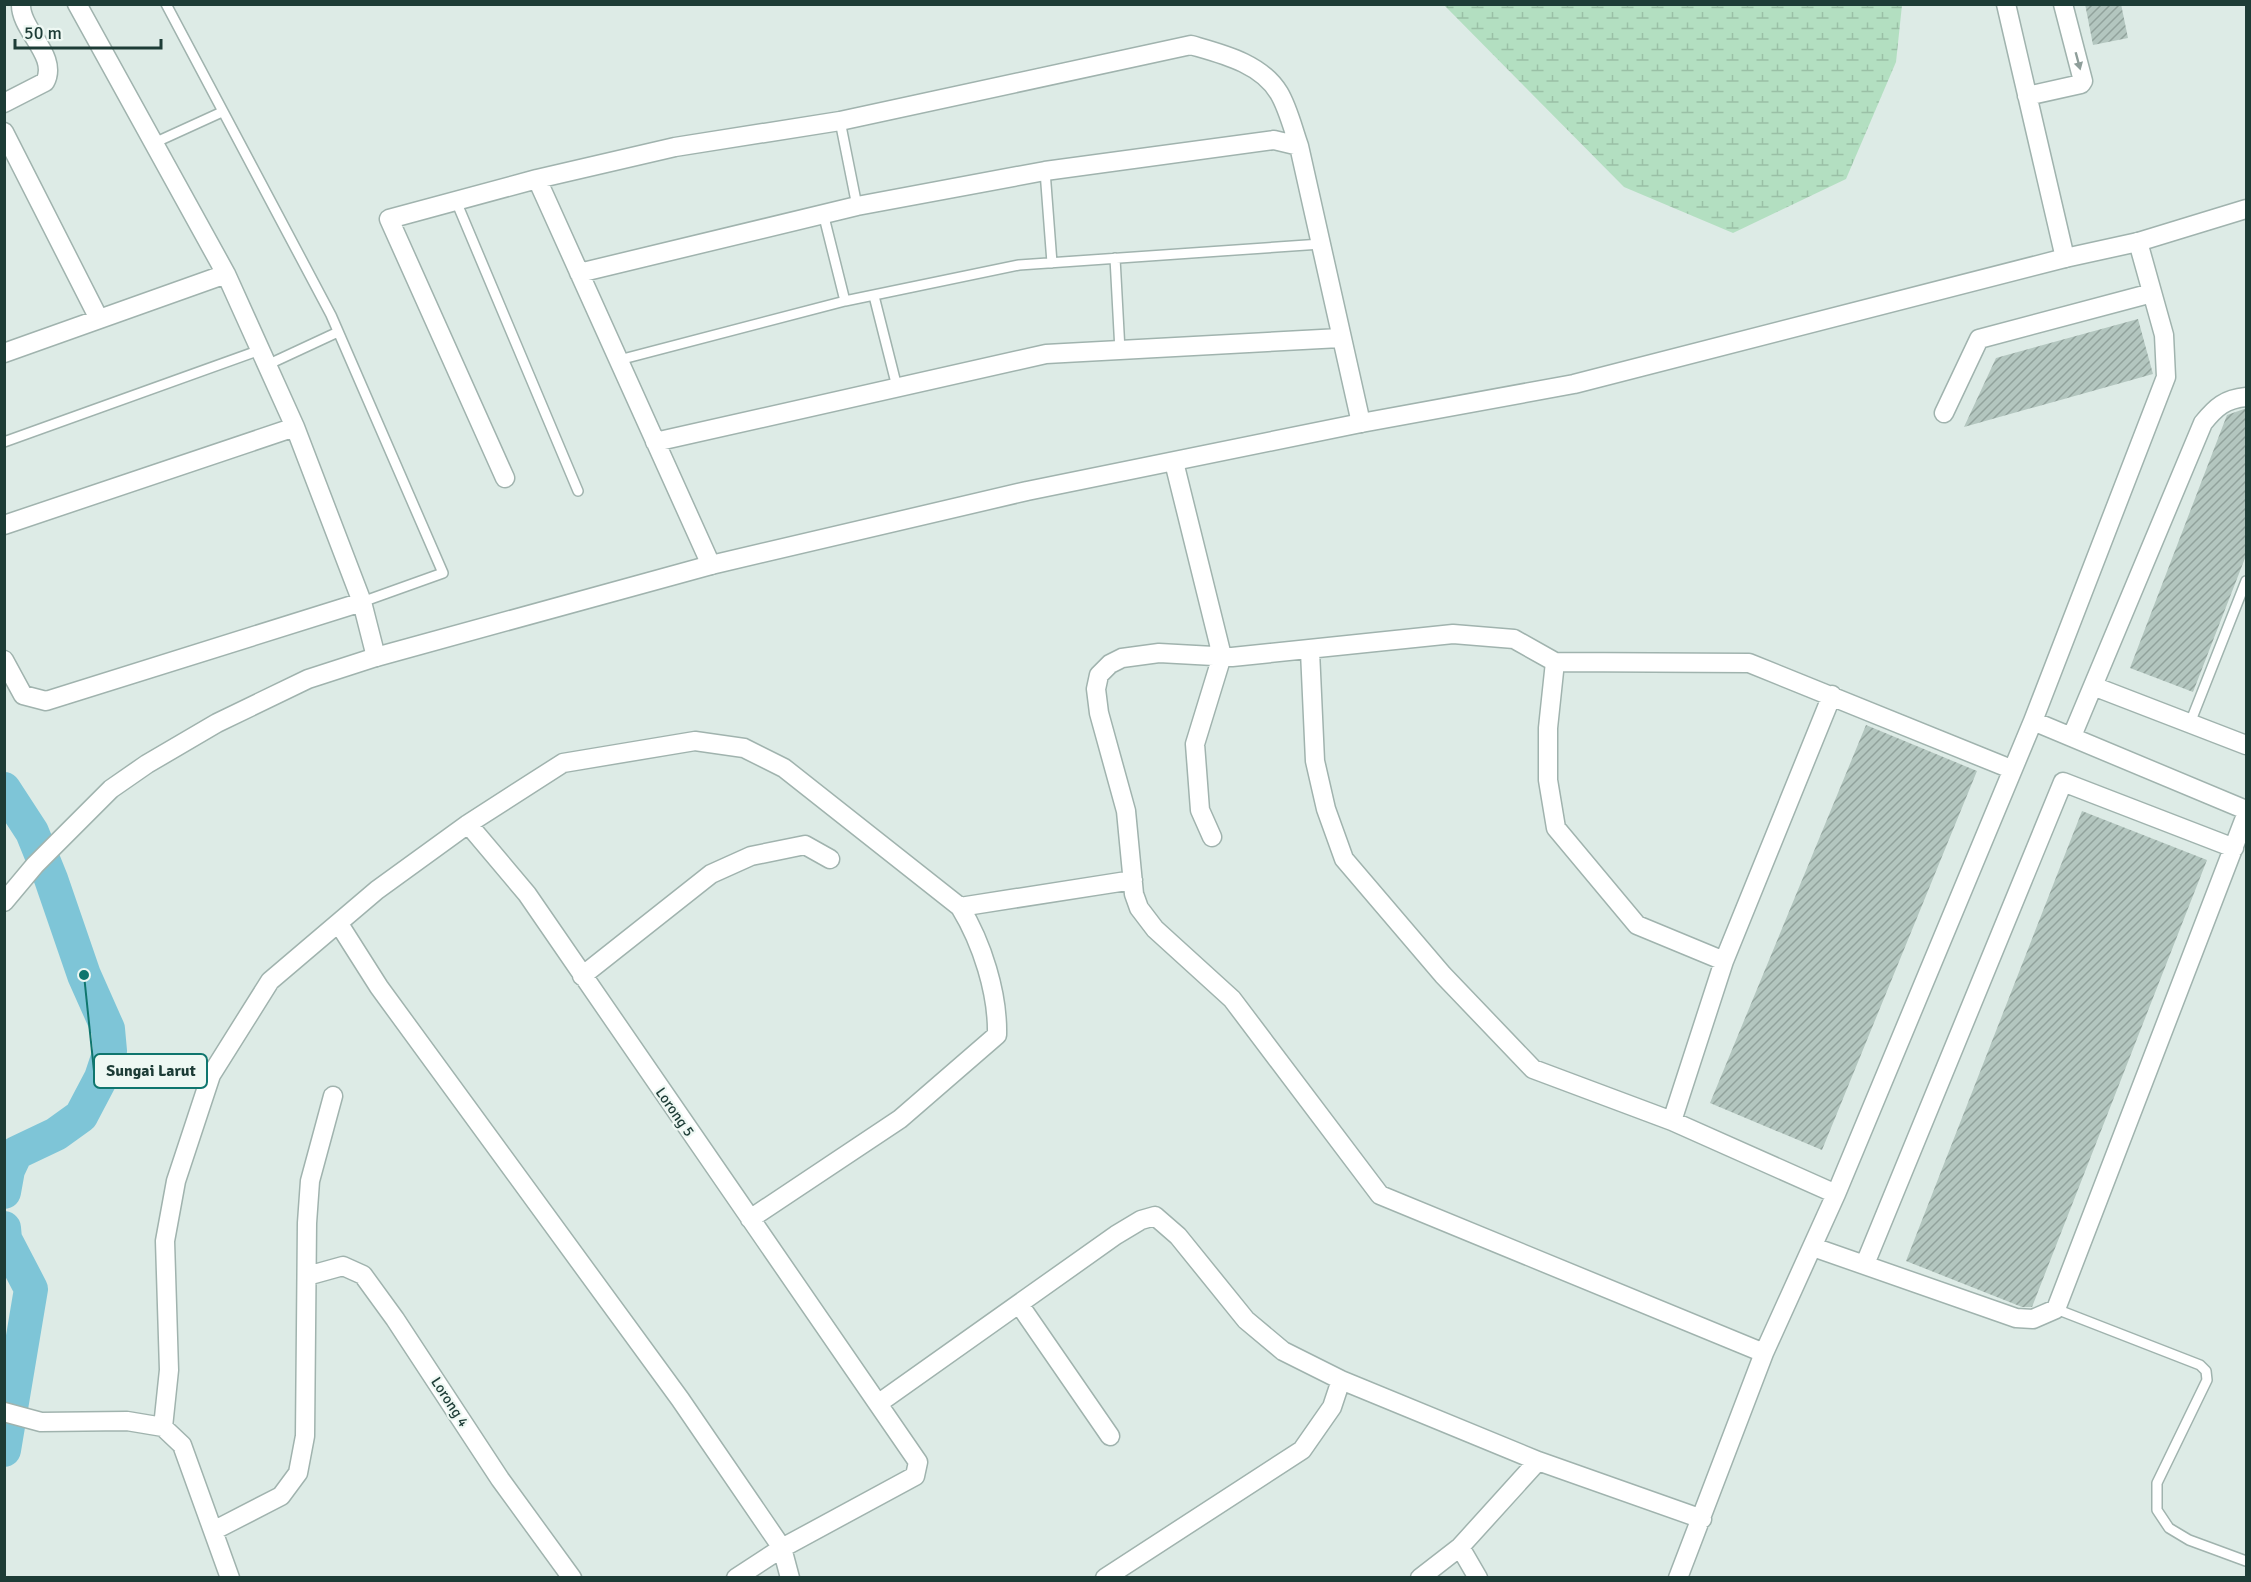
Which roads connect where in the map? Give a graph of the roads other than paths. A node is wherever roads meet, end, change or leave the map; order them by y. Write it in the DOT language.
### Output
graph roads {
  1 [pos="21,4"];
  2 [pos="77,4"];
  3 [pos="166,4"];
  4 [pos="2063,4"];
  5 [pos="2007,5"];
  6 [pos="2027,96"];
  7 [pos="4,103"];
  8 [pos="222,112"];
  9 [pos="840,121"];
  10 [pos="4,132"];
  11 [pos="154,143"];
  12 [pos="1299,146"];
  13 [pos="1045,171"];
  14 [pos="537,180"];
  15 [pos="456,201"];
  16 [pos="857,206"];
  17 [pos="2247,209"];
  18 [pos="824,213"];
  19 [pos="2138,242"];
  20 [pos="1321,244"];
  21 [pos="1115,258"];
  22 [pos="2066,258"];
  23 [pos="1052,263"];
  24 [pos="579,273"];
  25 [pos="226,274"];
  26 [pos="2152,293"];
  27 [pos="873,296"];
  28 [pos="845,301"];
  29 [pos="99,319"];
  30 [pos="338,332"];
  31 [pos="1340,338"];
  32 [pos="1120,351"];
  33 [pos="4,353"];
  34 [pos="263,358"];
  35 [pos="619,360"];
  36 [pos="897,387"];
  37 [pos="2247,397"];
  38 [pos="1944,413"];
  39 [pos="1361,423"];
  40 [pos="295,427"];
  41 [pos="4,442"];
  42 [pos="655,442"];
  43 [pos="1174,462"];
  44 [pos="505,478"];
  45 [pos="578,492"];
  46 [pos="4,525"];
  47 [pos="711,565"];
  48 [pos="2247,581"];
  49 [pos="362,602"];
  50 [pos="1310,651"];
  51 [pos="1222,656"];
  52 [pos="376,657"];
  53 [pos="4,660"];
  54 [pos="1555,662"];
  55 [pos="2093,686"];
  56 [pos="1832,696"];
  57 [pos="2033,721"];
  58 [pos="2190,723"];
  59 [pos="2072,736"];
  60 [pos="2247,745"];
  61 [pos="2012,769"];
  62 [pos="2247,810"];
  63 [pos="2247,815"];
  64 [pos="468,824"];
  65 [pos="1212,837"];
  66 [pos="2234,848"];
  67 [pos="830,859"];
  68 [pos="1133,880"];
  69 [pos="7,894"];
  70 [pos="960,907"];
  71 [pos="339,924"];
  72 [pos="1724,961"];
  73 [pos="582,976"];
  74 [pos="333,1096"];
  75 [pos="1672,1121"];
  76 [pos="1836,1194"];
  77 [pos="750,1219"];
  78 [pos="1814,1247"];
  79 [pos="1865,1264"];
  80 [pos="307,1276"];
  81 [pos="1019,1305"];
  82 [pos="2056,1309"];
  83 [pos="1764,1353"];
  84 [pos="1341,1380"];
  85 [pos="879,1403"];
  86 [pos="4,1412"];
  87 [pos="163,1427"];
  88 [pos="1110,1436"];
  89 [pos="1538,1461"];
  90 [pos="1702,1519"];
  91 [pos="213,1531"];
  92 [pos="1460,1547"];
  93 [pos="782,1548"];
  94 [pos="2247,1561"];
  95 [pos="230,1578"];
  96 [pos="572,1578"];
  97 [pos="736,1578"];
  98 [pos="790,1578"];
  99 [pos="1105,1578"];
  100 [pos="1420,1578"];
  101 [pos="1478,1578"];
  102 [pos="1678,1578"];
  1 -- 7 [label="street"];
  2 -- 11 [label="street"];
  3 -- 8 [label="lane"];
  4 -- 6 [label="street, one-way"];
  5 -- 6 [label="street"];
  6 -- 22 [label="street"];
  8 -- 11 [label="lane"];
  8 -- 30 [label="lane"];
  9 -- 12 [label="street"];
  9 -- 14 [label="street"];
  9 -- 16 [label="lane"];
  10 -- 29 [label="street"];
  11 -- 25 [label="street"];
  12 -- 13 [label="street"];
  12 -- 20 [label="street"];
  13 -- 16 [label="street"];
  13 -- 23 [label="lane"];
  14 -- 15 [label="street"];
  14 -- 24 [label="street"];
  15 -- 44 [label="street"];
  15 -- 45 [label="lane"];
  16 -- 18 [label="street"];
  17 -- 19 [label="street"];
  18 -- 24 [label="street"];
  18 -- 28 [label="lane"];
  19 -- 22 [label="street"];
  19 -- 26 [label="street"];
  20 -- 21 [label="lane"];
  20 -- 31 [label="street"];
  21 -- 23 [label="lane"];
  21 -- 32 [label="lane"];
  22 -- 39 [label="street"];
  23 -- 27 [label="lane"];
  24 -- 35 [label="street"];
  25 -- 29 [label="street"];
  25 -- 34 [label="street"];
  26 -- 38 [label="street"];
  26 -- 57 [label="street"];
  27 -- 28 [label="lane"];
  27 -- 36 [label="lane"];
  28 -- 35 [label="lane"];
  29 -- 33 [label="street"];
  30 -- 34 [label="lane"];
  30 -- 49 [label="lane"];
  31 -- 32 [label="street"];
  31 -- 39 [label="street"];
  32 -- 36 [label="street"];
  34 -- 40 [label="street"];
  34 -- 41 [label="lane"];
  35 -- 42 [label="street"];
  36 -- 42 [label="street"];
  37 -- 55 [label="street"];
  39 -- 43 [label="street"];
  40 -- 46 [label="street"];
  40 -- 49 [label="street"];
  42 -- 47 [label="street"];
  43 -- 47 [label="street"];
  43 -- 51 [label="street"];
  47 -- 52 [label="street"];
  48 -- 58 [label="lane"];
  49 -- 52 [label="street"];
  49 -- 53 [label="street"];
  50 -- 51 [label="street"];
  50 -- 54 [label="street"];
  50 -- 75 [label="street"];
  51 -- 65 [label="street"];
  51 -- 68 [label="street"];
  52 -- 69 [label="street"];
  54 -- 56 [label="street"];
  54 -- 72 [label="street"];
  55 -- 58 [label="street"];
  55 -- 59 [label="street"];
  56 -- 61 [label="street"];
  56 -- 72 [label="street"];
  57 -- 59 [label="street"];
  57 -- 61 [label="street"];
  58 -- 60 [label="street"];
  59 -- 62 [label="street"];
  61 -- 76 [label="street"];
  63 -- 66 [label="street"];
  64 -- 70 [label="street"];
  64 -- 71 [label="street"];
  64 -- 73 [label="street, Lorong 5"];
  66 -- 79 [label="street"];
  66 -- 82 [label="street"];
  67 -- 73 [label="street"];
  68 -- 70 [label="street"];
  68 -- 83 [label="street"];
  70 -- 77 [label="street"];
  71 -- 87 [label="street"];
  71 -- 93 [label="street"];
  72 -- 75 [label="street"];
  73 -- 77 [label="street, Lorong 5"];
  74 -- 80 [label="street"];
  75 -- 76 [label="street"];
  76 -- 78 [label="street"];
  77 -- 85 [label="street, Lorong 5"];
  78 -- 79 [label="street"];
  78 -- 83 [label="street"];
  79 -- 82 [label="street"];
  80 -- 91 [label="street"];
  80 -- 96 [label="street, Lorong 4"];
  81 -- 84 [label="street"];
  81 -- 85 [label="street"];
  81 -- 88 [label="street"];
  82 -- 94 [label="lane"];
  83 -- 90 [label="street"];
  84 -- 89 [label="street"];
  84 -- 99 [label="street"];
  85 -- 93 [label="street, Lorong 5"];
  86 -- 87 [label="street"];
  87 -- 91 [label="street"];
  89 -- 90 [label="street"];
  89 -- 92 [label="street"];
  90 -- 102 [label="street"];
  91 -- 95 [label="street"];
  92 -- 100 [label="street"];
  92 -- 101 [label="street"];
  93 -- 97 [label="street, Lorong 5"];
  93 -- 98 [label="street"];
}
